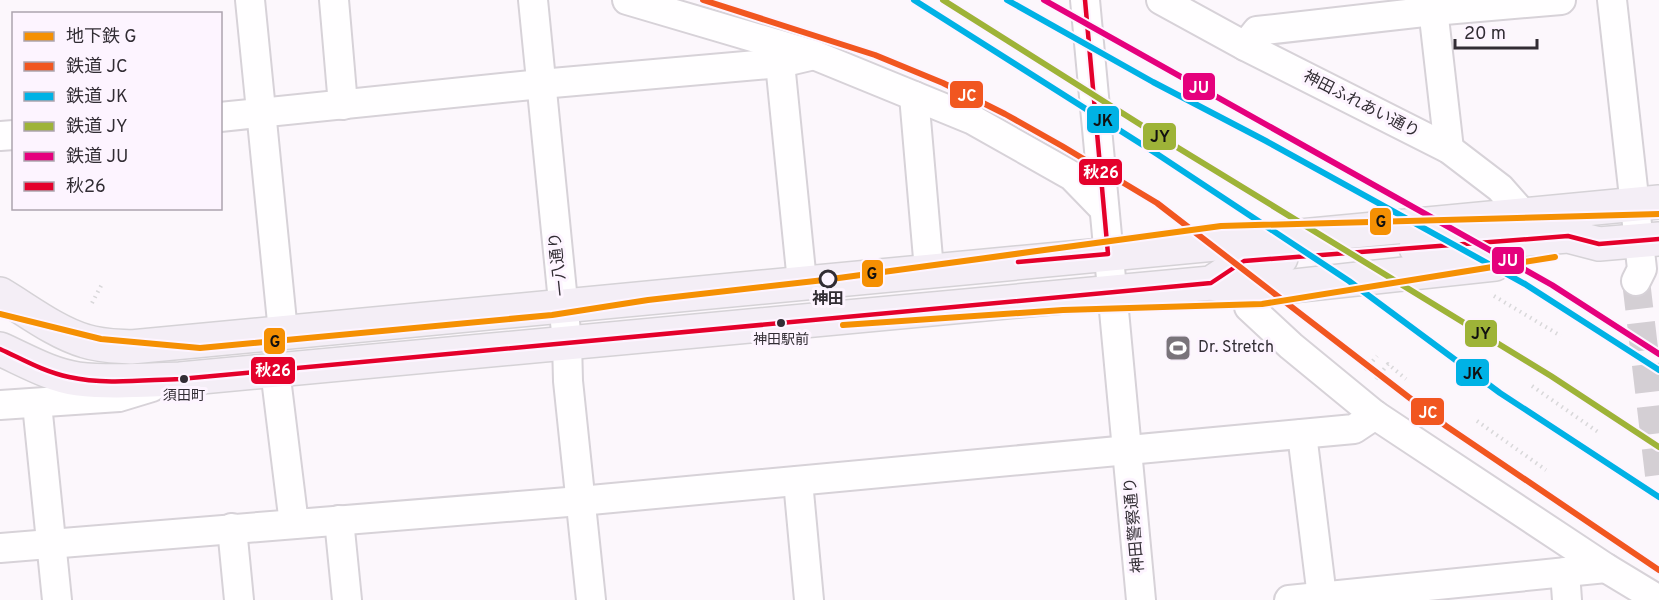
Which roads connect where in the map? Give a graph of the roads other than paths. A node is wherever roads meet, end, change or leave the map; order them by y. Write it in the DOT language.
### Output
graph roads {
  1 [pos="250,0"];
  2 [pos="334,0"];
  3 [pos="533,0"];
  4 [pos="627,0"];
  5 [pos="1085,0"];
  6 [pos="1161,0"];
  7 [pos="1561,0"];
  8 [pos="1612,0"];
  9 [pos="1433,6"];
  10 [pos="1245,46"];
  11 [pos="814,55"];
  12 [pos="780,63"];
  13 [pos="542,84"];
  14 [pos="914,96"];
  15 [pos="343,105"];
  16 [pos="262,114"];
  17 [pos="222,117"];
  18 [pos="1449,149"];
  19 [pos="1647,203"];
  20 [pos="1104,209"];
  21 [pos="1532,226"];
  22 [pos="1648,239"];
  23 [pos="1599,244"];
  24 [pos="1108,254"];
  25 [pos="929,270"];
  26 [pos="1648,277"];
  27 [pos="801,282"];
  28 [pos="1211,283"];
  29 [pos="1247,291"];
  30 [pos="1111,292"];
  31 [pos="0,294"];
  32 [pos="563,305"];
  33 [pos="283,332"];
  34 [pos="567,342"];
  35 [pos="0,349"];
  36 [pos="275,370"];
  37 [pos="180,379"];
  38 [pos="37,404"];
  39 [pos="0,405"];
  40 [pos="1375,415"];
  41 [pos="1302,434"];
  42 [pos="1128,450"];
  43 [pos="798,481"];
  44 [pos="580,501"];
  45 [pos="339,520"];
  46 [pos="294,524"];
  47 [pos="232,528"];
  48 [pos="51,543"];
  49 [pos="0,548"];
  50 [pos="1606,568"];
  51 [pos="1565,572"];
  52 [pos="1457,592"];
  53 [pos="1412,594"];
  54 [pos="1322,597"];
  55 [pos="57,600"];
  56 [pos="239,600"];
  57 [pos="346,600"];
  58 [pos="591,600"];
  59 [pos="809,600"];
  60 [pos="1141,600"];
  61 [pos="1289,600"];
  62 [pos="1567,600"];
  63 [pos="1659,600"];
  1 -- 16 [label="street"];
  2 -- 15 [label="street"];
  3 -- 13 [label="street, 一八通り"];
  4 -- 11 [label="street"];
  5 -- 20 [label="street, 神田警察通り"];
  6 -- 10 [label="street, 神田ふれあい通り"];
  7 -- 9 [label="street"];
  8 -- 19 [label="street"];
  9 -- 10 [label="street"];
  9 -- 18 [label="street"];
  10 -- 18 [label="street, 神田ふれあい通り"];
  11 -- 12 [label="street"];
  11 -- 14 [label="street"];
  12 -- 13 [label="street"];
  12 -- 27 [label="street"];
  13 -- 15 [label="street"];
  13 -- 32 [label="street, 一八通り"];
  14 -- 20 [label="street"];
  14 -- 25 [label="street"];
  15 -- 16 [label="street"];
  16 -- 17 [label="street"];
  16 -- 33 [label="street"];
  18 -- 21 [label="street, 神田ふれあい通り"];
  19 -- 21 [label="highway"];
  19 -- 22 [label="street"];
  20 -- 24 [label="street, 神田警察通り"];
  21 -- 23 [label="highway"];
  21 -- 24 [label="highway"];
  21 -- 28 [label="highway"];
  22 -- 23 [label="highway"];
  22 -- 26 [label="street"];
  23 -- 29 [label="highway"];
  24 -- 25 [label="highway"];
  24 -- 30 [label="street, 神田警察通り"];
  25 -- 27 [label="highway"];
  27 -- 32 [label="highway"];
  28 -- 29 [label="highway"];
  28 -- 30 [label="highway"];
  29 -- 40 [label="street"];
  30 -- 34 [label="highway"];
  30 -- 42 [label="street, 神田警察通り"];
  31 -- 33 [label="highway"];
  32 -- 33 [label="highway"];
  32 -- 34 [label="street, 一八通り"];
  34 -- 36 [label="highway"];
  34 -- 44 [label="street, 一八通り"];
  35 -- 37 [label="highway"];
  36 -- 37 [label="highway"];
  36 -- 46 [label="street"];
  37 -- 38 [label="street"];
  38 -- 39 [label="street"];
  38 -- 48 [label="street"];
  40 -- 41 [label="street"];
  40 -- 50 [label="street"];
  41 -- 42 [label="street"];
  41 -- 54 [label="street"];
  42 -- 43 [label="street"];
  42 -- 60 [label="street, 神田警察通り"];
  43 -- 44 [label="street"];
  43 -- 59 [label="street"];
  44 -- 45 [label="street"];
  44 -- 58 [label="street, 一八通り"];
  45 -- 46 [label="street"];
  45 -- 57 [label="street"];
  46 -- 47 [label="street"];
  47 -- 48 [label="street"];
  47 -- 56 [label="street"];
  48 -- 49 [label="street"];
  48 -- 55 [label="street"];
  50 -- 51 [label="street"];
  50 -- 63 [label="street"];
  51 -- 52 [label="street"];
  51 -- 62 [label="street"];
  52 -- 53 [label="street"];
  53 -- 54 [label="street"];
  54 -- 61 [label="street"];
}
